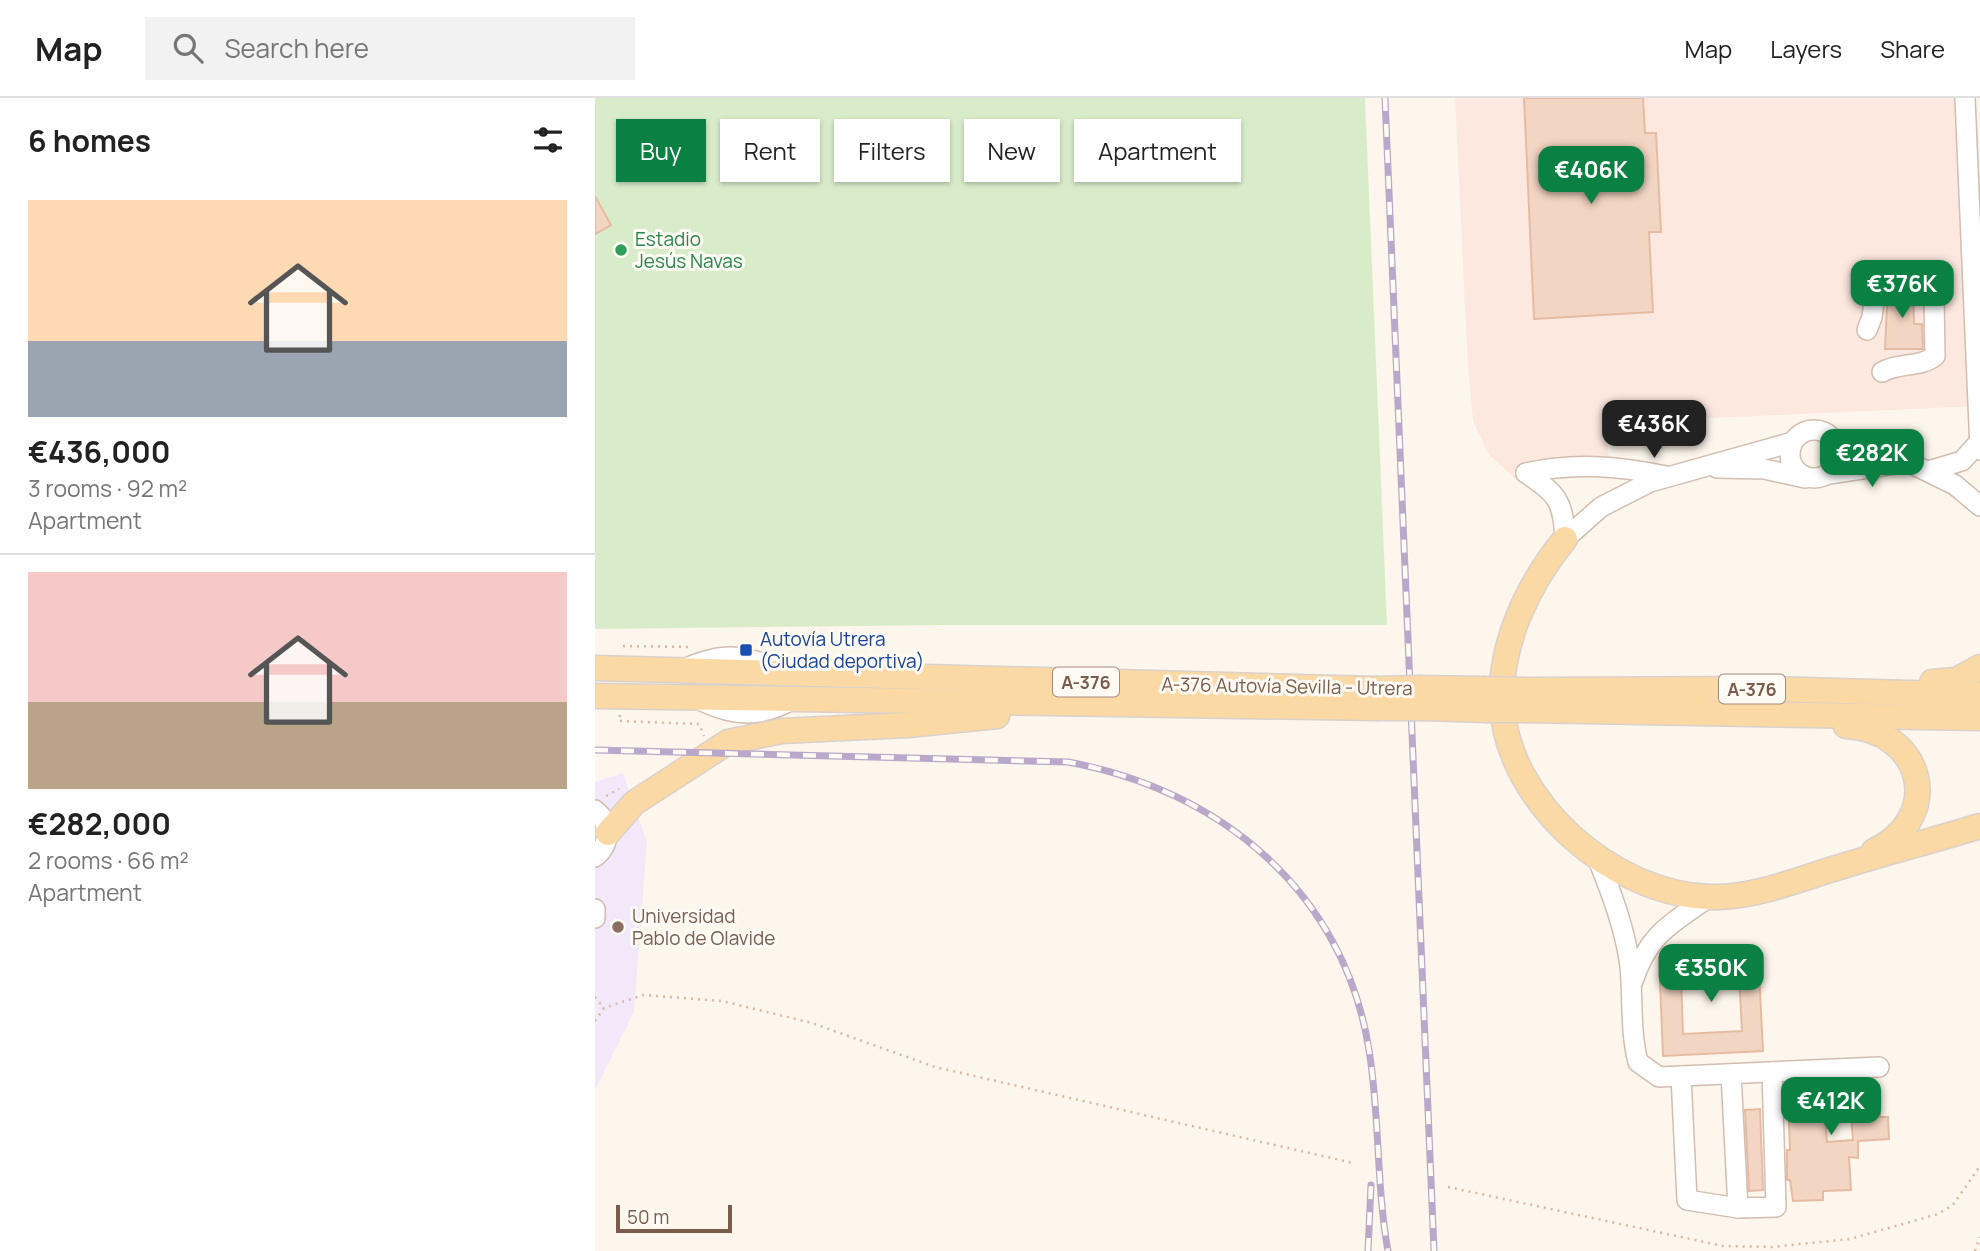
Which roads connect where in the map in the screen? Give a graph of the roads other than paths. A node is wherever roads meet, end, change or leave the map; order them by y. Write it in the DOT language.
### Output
graph roads {
  1 [pos="1965,98"];
  2 [pos="1867,330"];
  3 [pos="1882,372"];
  4 [pos="1793,442"];
  5 [pos="1980,446"];
  6 [pos="1605,468"];
  7 [pos="1706,468"];
  8 [pos="1928,471"];
  9 [pos="1829,474"];
  10 [pos="1669,477"];
  11 [pos="1809,478"];
  12 [pos="1619,497"];
  13 [pos="1980,506"];
  14 [pos="1565,539"];
  15 [pos="1980,667"];
  16 [pos="595,668"];
  17 [pos="795,687"];
  18 [pos="1773,689"];
  19 [pos="1980,695"];
  20 [pos="595,696"];
  21 [pos="1376,698"];
  22 [pos="1526,700"];
  23 [pos="1042,704"];
  24 [pos="1717,714"];
  25 [pos="1980,718"];
  26 [pos="595,810"];
  27 [pos="1980,826"];
  28 [pos="608,833"];
  29 [pos="595,857"];
  30 [pos="1597,857"];
  31 [pos="1845,865"];
  32 [pos="1709,897"];
  33 [pos="595,909"];
  34 [pos="595,918"];
  35 [pos="1632,985"];
  36 [pos="1879,1067"];
  37 [pos="1772,1072"];
  38 [pos="1731,1074"];
  39 [pos="1681,1076"];
  40 [pos="1738,1208"];
  1 -- 5 [label="street"];
  2 -- 3 [label="street"];
  4 -- 7 [label="street"];
  4 -- 9 [label="street"];
  4 -- 11 [label="street"];
  5 -- 8 [label="street"];
  6 -- 10 [label="street"];
  6 -- 12 [label="street"];
  6 -- 14 [label="street"];
  7 -- 10 [label="street"];
  7 -- 11 [label="street"];
  8 -- 9 [label="street"];
  8 -- 13 [label="street"];
  9 -- 11 [label="street"];
  10 -- 12 [label="street"];
  12 -- 14 [label="street"];
  14 -- 30 [label="main road"];
  15 -- 18 [label="main road"];
  16 -- 17 [label="main road, A-376 Autovía Sevilla - Utrera / A-376"];
  17 -- 20 [label="main road, A-376 Autovía Sevilla - Utrera / A-376"];
  17 -- 21 [label="main road, A-376 Autovía Sevilla - Utrera / A-376"];
  17 -- 23 [label="main road, A-376 Autovía Sevilla - Utrera / A-376"];
  18 -- 19 [label="main road, A-376 Autovía Sevilla - Utrera / A-376"];
  18 -- 22 [label="main road, A-376 Autovía Sevilla - Utrera / A-376"];
  21 -- 22 [label="main road, A-376 Autovía Sevilla - Utrera / A-376, bridge"];
  21 -- 23 [label="main road, A-376 Autovía Sevilla - Utrera / A-376"];
  22 -- 24 [label="main road, A-376 Autovía Sevilla - Utrera / A-376"];
  23 -- 28 [label="main road"];
  24 -- 25 [label="main road, A-376 Autovía Sevilla - Utrera / A-376"];
  24 -- 31 [label="main road"];
  26 -- 28 [label="street"];
  27 -- 31 [label="main road"];
  28 -- 29 [label="street"];
  30 -- 32 [label="main road"];
  30 -- 35 [label="street"];
  31 -- 32 [label="main road"];
  32 -- 35 [label="street"];
  33 -- 34 [label="street"];
  35 -- 39 [label="street"];
  36 -- 37 [label="street"];
  37 -- 38 [label="street"];
  37 -- 40 [label="street"];
  38 -- 39 [label="street"];
  38 -- 40 [label="street"];
  39 -- 40 [label="street"];
}
